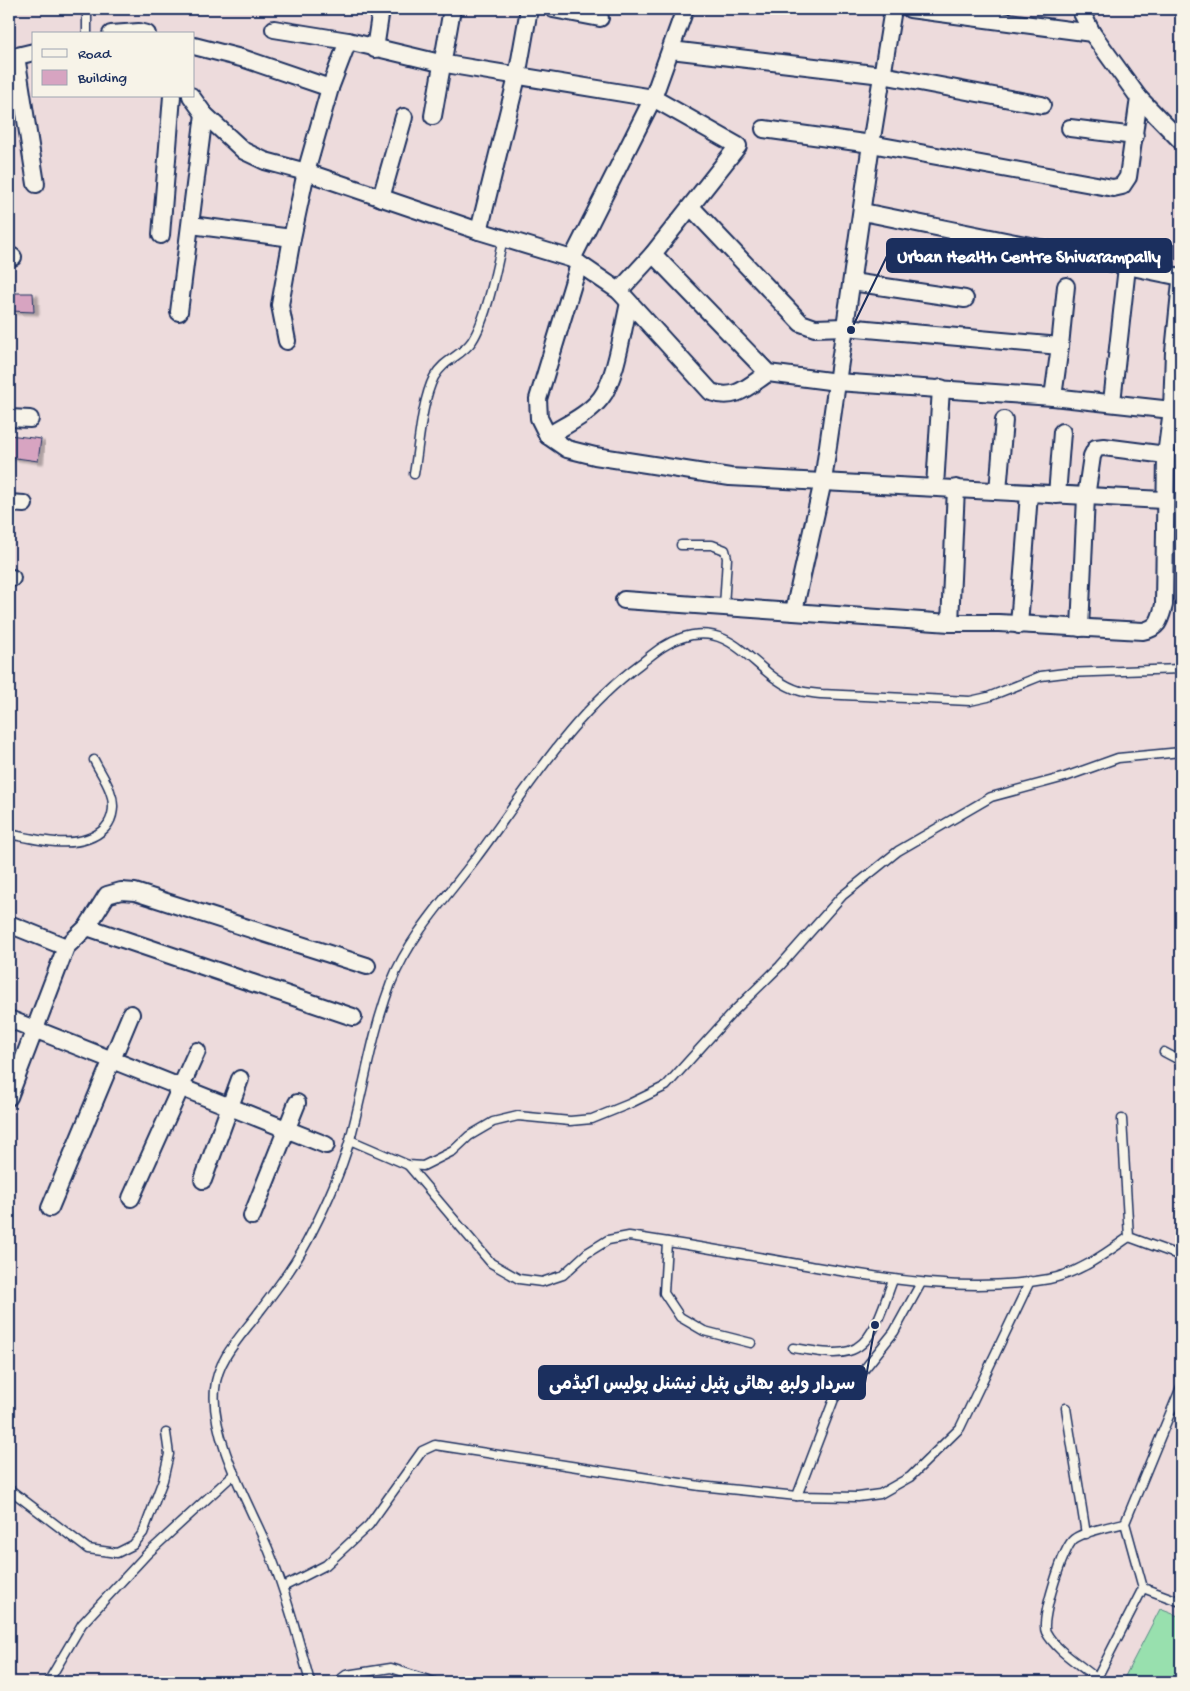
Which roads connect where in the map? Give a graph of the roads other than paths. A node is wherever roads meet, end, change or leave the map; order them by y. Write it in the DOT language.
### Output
graph roads {
  1 [pos="86,9"];
  2 [pos="381,9"];
  3 [pos="452,9"];
  4 [pos="529,9"];
  5 [pos="552,9"];
  6 [pos="685,9"];
  7 [pos="894,9"];
  8 [pos="910,9"];
  9 [pos="1080,9"];
  10 [pos="600,18"];
  11 [pos="274,28"];
  12 [pos="86,32"];
  13 [pos="1092,33"];
  14 [pos="348,41"];
  15 [pos="195,46"];
  16 [pos="375,49"];
  17 [pos="671,50"];
  18 [pos="32,52"];
  19 [pos="12,57"];
  20 [pos="440,63"];
  21 [pos="882,75"];
  22 [pos="517,77"];
  23 [pos="330,88"];
  24 [pos="172,98"];
  25 [pos="192,98"];
  26 [pos="653,98"];
  27 [pos="1139,98"];
  28 [pos="1042,105"];
  29 [pos="204,114"];
  30 [pos="433,116"];
  31 [pos="404,117"];
  32 [pos="1070,128"];
  33 [pos="764,129"];
  34 [pos="1134,136"];
  35 [pos="1181,140"];
  36 [pos="871,144"];
  37 [pos="306,172"];
  38 [pos="36,184"];
  39 [pos="381,198"];
  40 [pos="691,207"];
  41 [pos="863,212"];
  42 [pos="191,225"];
  43 [pos="479,231"];
  44 [pos="161,235"];
  45 [pos="292,238"];
  46 [pos="503,238"];
  47 [pos="653,254"];
  48 [pos="576,261"];
  49 [pos="1127,267"];
  50 [pos="1181,277"];
  51 [pos="852,282"];
  52 [pos="1181,282"];
  53 [pos="1066,286"];
  54 [pos="624,297"];
  55 [pos="966,299"];
  56 [pos="179,312"];
  57 [pos="845,327"];
  58 [pos="287,341"];
  59 [pos="1060,346"];
  60 [pos="1178,352"];
  61 [pos="768,373"];
  62 [pos="837,382"];
  63 [pos="941,388"];
  64 [pos="1053,397"];
  65 [pos="1112,402"];
  66 [pos="1176,410"];
  67 [pos="9,418"];
  68 [pos="30,419"];
  69 [pos="1004,420"];
  70 [pos="1062,432"];
  71 [pos="548,436"];
  72 [pos="1166,455"];
  73 [pos="414,474"];
  74 [pos="823,481"];
  75 [pos="935,487"];
  76 [pos="956,488"];
  77 [pos="998,491"];
  78 [pos="1029,494"];
  79 [pos="1057,495"];
  80 [pos="1086,497"];
  81 [pos="1164,500"];
  82 [pos="681,545"];
  83 [pos="624,600"];
  84 [pos="724,607"];
  85 [pos="794,611"];
  86 [pos="950,623"];
  87 [pos="1019,625"];
  88 [pos="1080,628"];
  89 [pos="1181,669"];
  90 [pos="1181,752"];
  91 [pos="94,760"];
  92 [pos="9,834"];
  93 [pos="9,924"];
  94 [pos="87,927"];
  95 [pos="66,947"];
  96 [pos="367,966"];
  97 [pos="131,1014"];
  98 [pos="353,1016"];
  99 [pos="9,1019"];
  100 [pos="34,1029"];
  101 [pos="197,1051"];
  102 [pos="1164,1052"];
  103 [pos="113,1061"];
  104 [pos="1181,1061"];
  105 [pos="240,1080"];
  106 [pos="179,1087"];
  107 [pos="9,1097"];
  108 [pos="297,1103"];
  109 [pos="230,1106"];
  110 [pos="1122,1119"];
  111 [pos="287,1129"];
  112 [pos="350,1140"];
  113 [pos="326,1145"];
  114 [pos="408,1165"];
  115 [pos="203,1180"];
  116 [pos="131,1198"];
  117 [pos="50,1208"];
  118 [pos="252,1216"];
  119 [pos="1129,1237"];
  120 [pos="667,1242"];
  121 [pos="1181,1256"];
  122 [pos="893,1280"];
  123 [pos="1030,1281"];
  124 [pos="921,1283"];
  125 [pos="751,1343"];
  126 [pos="793,1348"];
  127 [pos="1181,1387"];
  128 [pos="1066,1408"];
  129 [pos="166,1433"];
  130 [pos="235,1474"];
  131 [pos="9,1489"];
  132 [pos="797,1496"];
  133 [pos="1125,1522"];
  134 [pos="1086,1534"];
  135 [pos="283,1587"];
  136 [pos="1143,1588"];
  137 [pos="1181,1602"];
  138 [pos="1096,1680"];
  139 [pos="48,1682"];
  140 [pos="310,1682"];
  141 [pos="337,1682"];
  142 [pos="434,1682"];
  1 -- 12 [label="lane"];
  2 -- 16 [label="street"];
  3 -- 20 [label="street"];
  4 -- 22 [label="street"];
  5 -- 10 [label="street"];
  6 -- 17 [label="street"];
  7 -- 21 [label="street"];
  8 -- 13 [label="street"];
  9 -- 13 [label="street"];
  11 -- 14 [label="street"];
  13 -- 27 [label="street"];
  14 -- 16 [label="street"];
  14 -- 23 [label="street"];
  15 -- 23 [label="street"];
  16 -- 20 [label="street"];
  17 -- 21 [label="street"];
  17 -- 26 [label="street"];
  18 -- 19 [label="street"];
  19 -- 38 [label="street"];
  20 -- 22 [label="street"];
  20 -- 30 [label="street"];
  21 -- 28 [label="street"];
  21 -- 36 [label="street"];
  22 -- 26 [label="street"];
  22 -- 43 [label="street"];
  23 -- 37 [label="street"];
  24 -- 44 [label="street"];
  25 -- 29 [label="street"];
  26 -- 40 [label="street"];
  26 -- 48 [label="street"];
  27 -- 34 [label="street"];
  27 -- 35 [label="street"];
  29 -- 37 [label="street"];
  29 -- 42 [label="street"];
  31 -- 39 [label="street"];
  32 -- 34 [label="street"];
  33 -- 36 [label="street"];
  34 -- 36 [label="street"];
  36 -- 41 [label="street"];
  37 -- 39 [label="street"];
  37 -- 45 [label="street"];
  39 -- 43 [label="street"];
  40 -- 47 [label="street"];
  40 -- 57 [label="street"];
  41 -- 49 [label="street"];
  41 -- 51 [label="street"];
  42 -- 45 [label="street"];
  42 -- 56 [label="street"];
  43 -- 46 [label="street"];
  45 -- 58 [label="street"];
  46 -- 48 [label="street"];
  46 -- 73 [label="lane"];
  47 -- 54 [label="street"];
  47 -- 61 [label="street"];
  48 -- 54 [label="street"];
  48 -- 71 [label="street"];
  49 -- 50 [label="street"];
  49 -- 65 [label="street"];
  51 -- 55 [label="street"];
  51 -- 57 [label="street"];
  52 -- 60 [label="street"];
  53 -- 59 [label="street"];
  54 -- 61 [label="street"];
  54 -- 71 [label="street"];
  57 -- 59 [label="street"];
  57 -- 62 [label="street"];
  59 -- 64 [label="street"];
  60 -- 66 [label="street"];
  61 -- 62 [label="street"];
  62 -- 63 [label="street"];
  62 -- 74 [label="street"];
  63 -- 64 [label="street"];
  63 -- 75 [label="street"];
  64 -- 65 [label="street"];
  65 -- 66 [label="street"];
  66 -- 72 [label="street"];
  67 -- 68 [label="street"];
  69 -- 77 [label="street"];
  70 -- 79 [label="street"];
  71 -- 74 [label="street"];
  72 -- 80 [label="street"];
  72 -- 81 [label="street"];
  74 -- 75 [label="street"];
  74 -- 85 [label="street"];
  75 -- 76 [label="street"];
  76 -- 77 [label="street"];
  76 -- 86 [label="street"];
  77 -- 78 [label="street"];
  78 -- 79 [label="street"];
  78 -- 87 [label="street"];
  79 -- 80 [label="street"];
  80 -- 81 [label="street"];
  80 -- 88 [label="street"];
  81 -- 88 [label="street"];
  82 -- 84 [label="lane"];
  83 -- 84 [label="street"];
  84 -- 85 [label="street"];
  85 -- 86 [label="street"];
  86 -- 87 [label="street"];
  87 -- 88 [label="street"];
  89 -- 112 [label="lane"];
  90 -- 114 [label="lane"];
  91 -- 92 [label="lane"];
  93 -- 95 [label="street"];
  94 -- 95 [label="street"];
  94 -- 96 [label="street"];
  94 -- 98 [label="street"];
  95 -- 100 [label="street"];
  97 -- 103 [label="street"];
  99 -- 100 [label="street"];
  100 -- 103 [label="street"];
  100 -- 107 [label="street"];
  101 -- 106 [label="street"];
  102 -- 104 [label="lane"];
  103 -- 106 [label="street"];
  103 -- 117 [label="street"];
  105 -- 109 [label="street"];
  106 -- 109 [label="street"];
  106 -- 116 [label="street"];
  108 -- 111 [label="street"];
  109 -- 111 [label="street"];
  109 -- 115 [label="street"];
  110 -- 119 [label="lane"];
  111 -- 113 [label="street"];
  111 -- 118 [label="street"];
  112 -- 114 [label="lane"];
  112 -- 130 [label="lane"];
  114 -- 120 [label="lane"];
  119 -- 121 [label="lane"];
  119 -- 123 [label="lane"];
  120 -- 122 [label="lane"];
  120 -- 125 [label="lane"];
  122 -- 124 [label="lane"];
  122 -- 126 [label="lane"];
  123 -- 124 [label="lane"];
  123 -- 132 [label="lane"];
  124 -- 132 [label="lane"];
  127 -- 133 [label="lane"];
  128 -- 134 [label="lane"];
  129 -- 131 [label="lane"];
  130 -- 135 [label="lane"];
  130 -- 139 [label="lane"];
  132 -- 135 [label="lane"];
  133 -- 134 [label="lane"];
  133 -- 136 [label="lane"];
  134 -- 138 [label="lane"];
  135 -- 140 [label="lane"];
  136 -- 137 [label="lane"];
  136 -- 138 [label="lane"];
  141 -- 142 [label="lane"];
}
